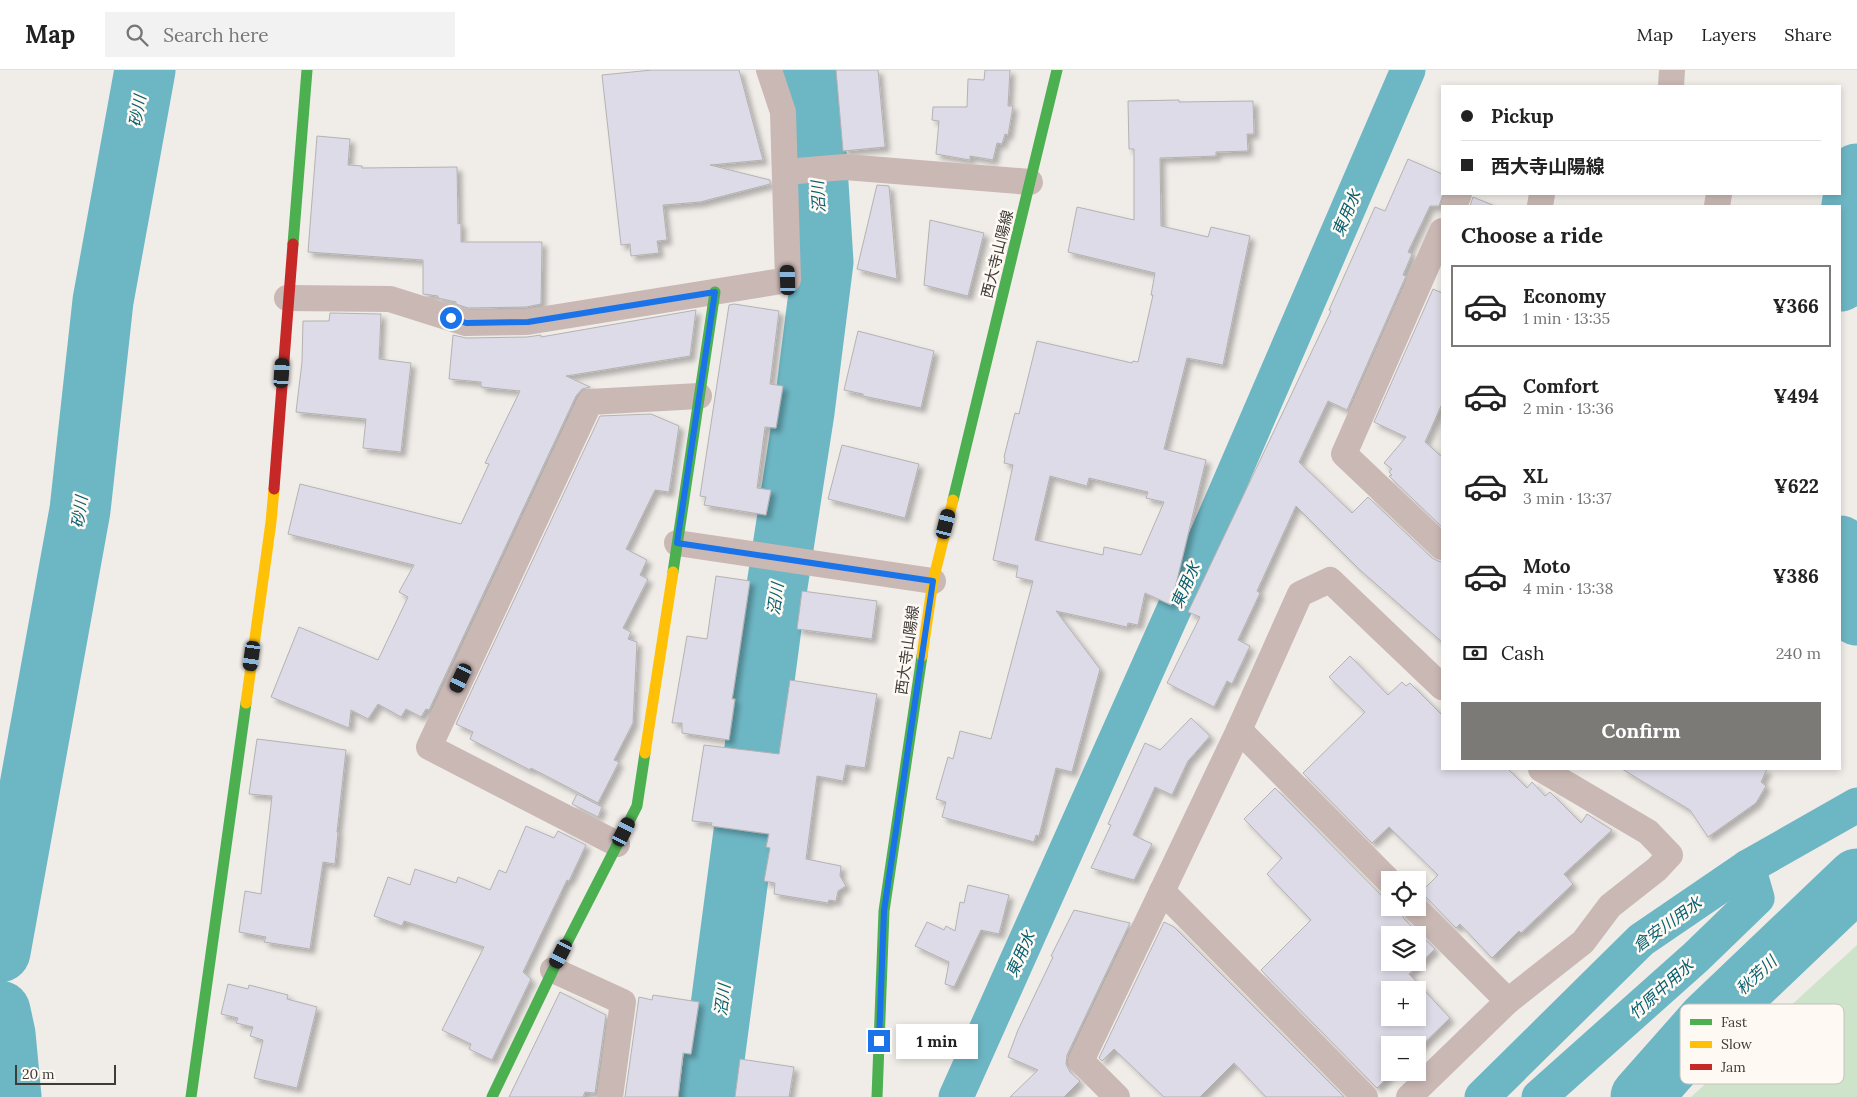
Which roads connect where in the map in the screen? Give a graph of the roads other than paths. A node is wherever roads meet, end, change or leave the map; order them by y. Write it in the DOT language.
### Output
graph roads {
  1 [pos="306,70"];
  2 [pos="769,70"];
  3 [pos="1057,70"];
  4 [pos="1672,70"];
  5 [pos="1671,85"];
  6 [pos="785,172"];
  7 [pos="1030,182"];
  8 [pos="1441,234"];
  9 [pos="715,292"];
  10 [pos="287,298"];
  11 [pos="699,396"];
  12 [pos="677,543"];
  13 [pos="1441,546"];
  14 [pos="933,581"];
  15 [pos="1441,686"];
  16 [pos="1239,730"];
  17 [pos="1543,770"];
  18 [pos="617,844"];
  19 [pos="1381,873"];
  20 [pos="1162,891"];
  21 [pos="1424,916"];
  22 [pos="553,970"];
  23 [pos="1508,1001"];
  24 [pos="191,1097"];
  25 [pos="492,1097"];
  26 [pos="610,1097"];
  27 [pos="877,1097"];
  28 [pos="1117,1097"];
  29 [pos="1365,1097"];
  30 [pos="1409,1097"];
  1 -- 10 [label="street"];
  2 -- 6 [label="street"];
  3 -- 7 [label="street, 西大寺山陽線"];
  4 -- 5 [label="street"];
  6 -- 7 [label="street"];
  6 -- 9 [label="street"];
  7 -- 14 [label="street, 西大寺山陽線"];
  8 -- 13 [label="street"];
  9 -- 10 [label="street"];
  9 -- 11 [label="street"];
  10 -- 24 [label="street"];
  11 -- 12 [label="street"];
  11 -- 18 [label="street"];
  12 -- 14 [label="street"];
  12 -- 18 [label="street"];
  14 -- 27 [label="street, 西大寺山陽線"];
  15 -- 16 [label="street"];
  16 -- 19 [label="street"];
  16 -- 20 [label="street"];
  17 -- 23 [label="street"];
  18 -- 22 [label="street"];
  20 -- 28 [label="street"];
  20 -- 29 [label="street"];
  21 -- 23 [label="street"];
  22 -- 25 [label="street"];
  22 -- 26 [label="street"];
  23 -- 30 [label="street"];
}
